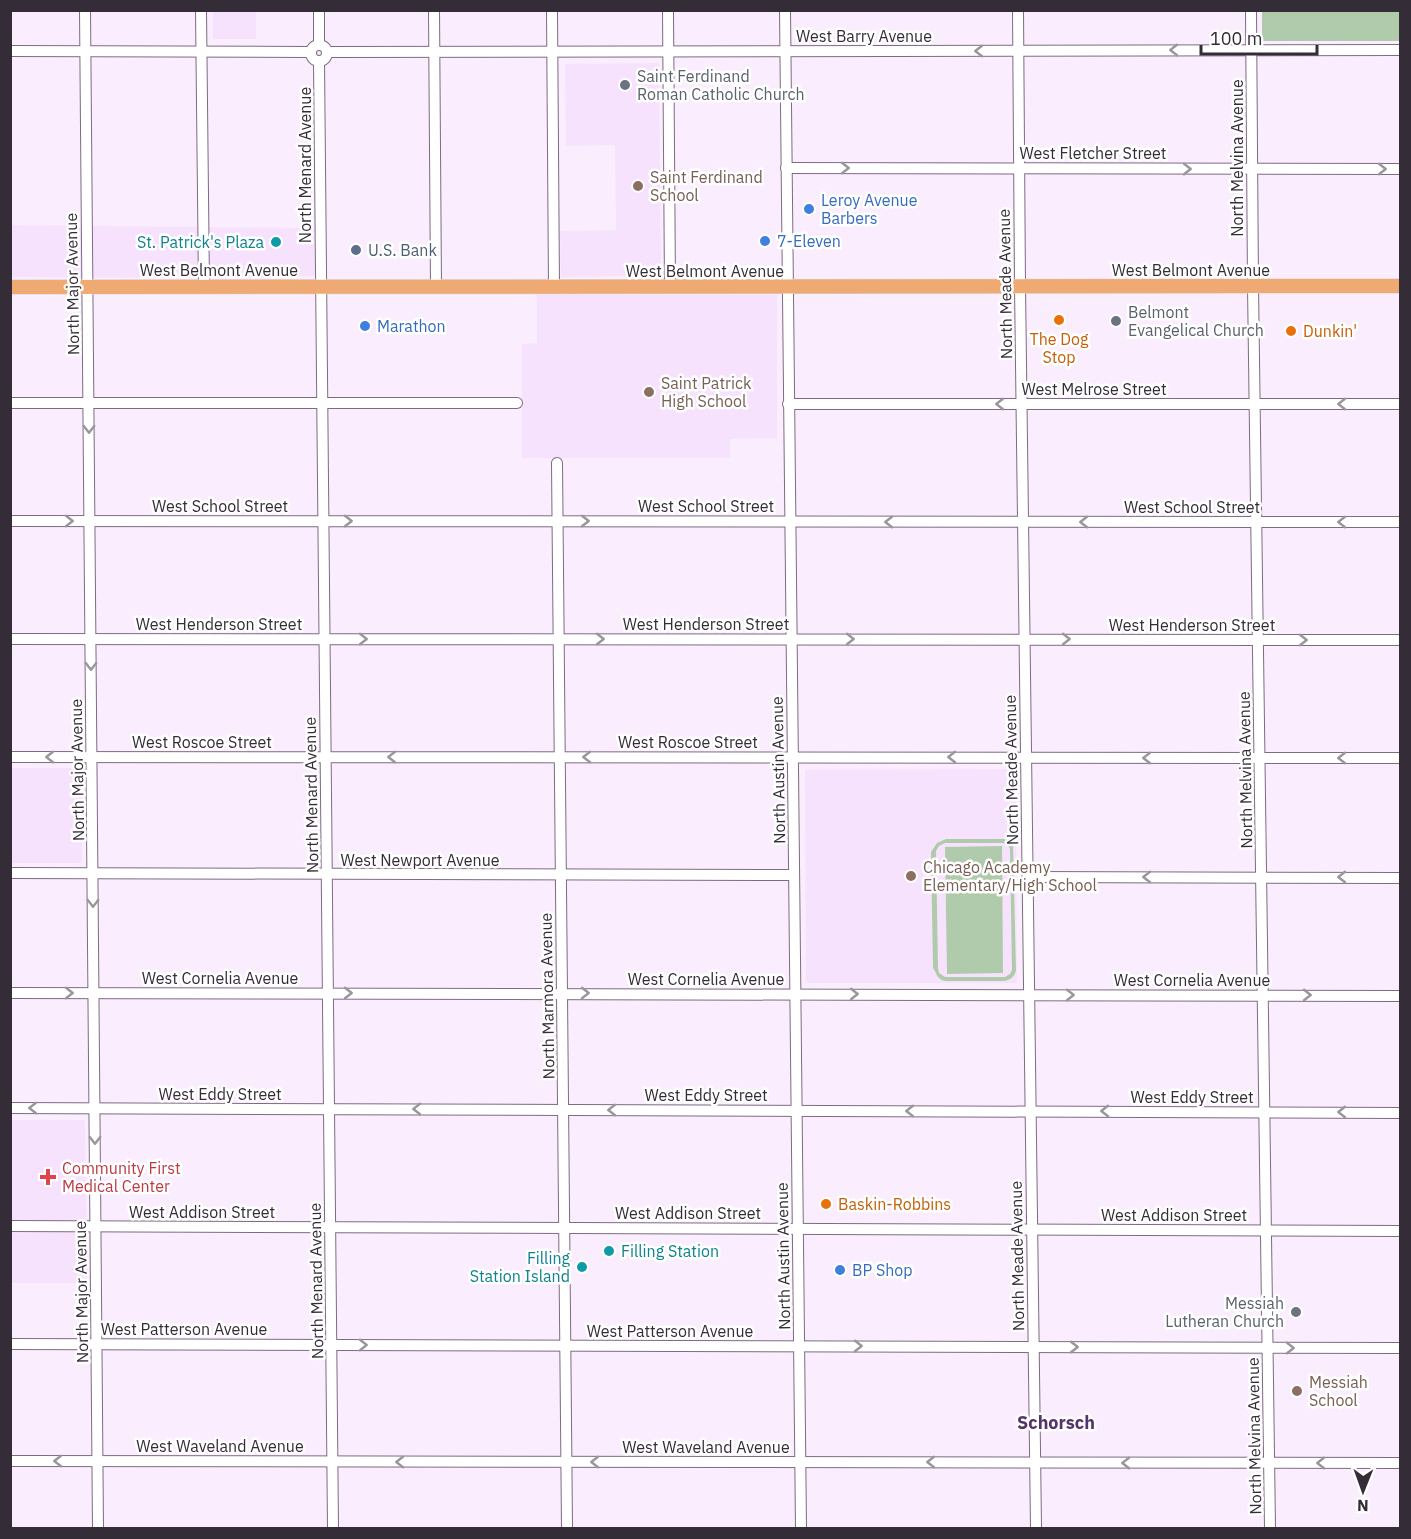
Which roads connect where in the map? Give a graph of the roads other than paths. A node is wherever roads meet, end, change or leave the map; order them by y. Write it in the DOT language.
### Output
graph roads {
  1 [pos="85,10"];
  2 [pos="201,10"];
  3 [pos="319,10"];
  4 [pos="434,10"];
  5 [pos="552,10"];
  6 [pos="668,10"];
  7 [pos="785,10"];
  8 [pos="1018,10"];
  9 [pos="1251,10"];
  10 [pos="1251,50"];
  11 [pos="1401,50"];
  12 [pos="10,51"];
  13 [pos="85,51"];
  14 [pos="202,51"];
  15 [pos="435,51"];
  16 [pos="552,51"];
  17 [pos="668,51"];
  18 [pos="785,51"];
  19 [pos="1018,51"];
  20 [pos="319,52"];
  21 [pos="786,168"];
  22 [pos="1019,168"];
  23 [pos="1252,169"];
  24 [pos="1401,169"];
  25 [pos="1020,286"];
  26 [pos="1253,286"];
  27 [pos="1401,286"];
  28 [pos="10,287"];
  29 [pos="88,287"];
  30 [pos="204,287"];
  31 [pos="321,287"];
  32 [pos="436,287"];
  33 [pos="554,287"];
  34 [pos="670,287"];
  35 [pos="787,287"];
  36 [pos="10,403"];
  37 [pos="89,403"];
  38 [pos="322,403"];
  39 [pos="517,403"];
  40 [pos="788,404"];
  41 [pos="1022,404"];
  42 [pos="1255,404"];
  43 [pos="1401,404"];
  44 [pos="557,463"];
  45 [pos="10,521"];
  46 [pos="90,521"];
  47 [pos="323,521"];
  48 [pos="558,521"];
  49 [pos="790,522"];
  50 [pos="1023,522"];
  51 [pos="1256,522"];
  52 [pos="1401,522"];
  53 [pos="10,639"];
  54 [pos="91,639"];
  55 [pos="324,639"];
  56 [pos="559,639"];
  57 [pos="791,639"];
  58 [pos="1024,639"];
  59 [pos="1258,640"];
  60 [pos="1401,640"];
  61 [pos="10,757"];
  62 [pos="92,757"];
  63 [pos="325,757"];
  64 [pos="560,757"];
  65 [pos="793,757"];
  66 [pos="1026,758"];
  67 [pos="1259,758"];
  68 [pos="1401,758"];
  69 [pos="10,873"];
  70 [pos="93,873"];
  71 [pos="326,874"];
  72 [pos="561,875"];
  73 [pos="794,875"];
  74 [pos="1028,877"];
  75 [pos="1261,877"];
  76 [pos="1401,878"];
  77 [pos="10,993"];
  78 [pos="94,993"];
  79 [pos="328,993"];
  80 [pos="562,993"];
  81 [pos="795,994"];
  82 [pos="1029,995"];
  83 [pos="1263,995"];
  84 [pos="1401,996"];
  85 [pos="10,1108"];
  86 [pos="95,1108"];
  87 [pos="329,1109"];
  88 [pos="563,1110"];
  89 [pos="797,1110"];
  90 [pos="1031,1111"];
  91 [pos="1264,1112"];
  92 [pos="1401,1113"];
  93 [pos="10,1226"];
  94 [pos="96,1226"];
  95 [pos="330,1227"];
  96 [pos="564,1227"];
  97 [pos="798,1228"];
  98 [pos="1032,1229"];
  99 [pos="1266,1230"];
  100 [pos="1401,1231"];
  101 [pos="10,1344"];
  102 [pos="97,1344"];
  103 [pos="331,1345"];
  104 [pos="566,1346"];
  105 [pos="799,1346"];
  106 [pos="1034,1347"];
  107 [pos="1268,1348"];
  108 [pos="1401,1348"];
  109 [pos="10,1461"];
  110 [pos="98,1461"];
  111 [pos="333,1461"];
  112 [pos="567,1462"];
  113 [pos="801,1462"];
  114 [pos="1035,1462"];
  115 [pos="1269,1463"];
  116 [pos="1401,1463"];
  117 [pos="98,1528"];
  118 [pos="333,1528"];
  119 [pos="567,1528"];
  120 [pos="801,1528"];
  121 [pos="1035,1528"];
  122 [pos="1270,1528"];
  1 -- 13 [label="street, North Major Avenue"];
  2 -- 14 [label="street"];
  3 -- 20 [label="street, North Menard Avenue"];
  4 -- 15 [label="street"];
  5 -- 16 [label="street"];
  6 -- 17 [label="street"];
  7 -- 18 [label="street, North Austin Avenue"];
  8 -- 19 [label="street, North Meade Avenue"];
  9 -- 10 [label="street, North Melvina Avenue"];
  10 -- 11 [label="street, West Barry Avenue"];
  10 -- 19 [label="street, West Barry Avenue, one-way"];
  10 -- 23 [label="street, North Melvina Avenue"];
  12 -- 13 [label="street, West Barry Avenue"];
  13 -- 14 [label="street, West Barry Avenue"];
  13 -- 29 [label="street, North Major Avenue"];
  14 -- 20 [label="street, West Barry Avenue"];
  14 -- 30 [label="street"];
  15 -- 16 [label="street, West Barry Avenue"];
  15 -- 20 [label="street, West Barry Avenue"];
  15 -- 32 [label="street"];
  16 -- 17 [label="street, West Barry Avenue"];
  16 -- 33 [label="street"];
  17 -- 18 [label="street, West Barry Avenue"];
  17 -- 34 [label="street"];
  19 -- 18 [label="street, West Barry Avenue, one-way"];
  18 -- 21 [label="street, North Austin Avenue"];
  19 -- 22 [label="street, North Meade Avenue"];
  20 -- 31 [label="street, North Menard Avenue"];
  21 -- 22 [label="street, West Fletcher Street, one-way"];
  21 -- 35 [label="street, North Austin Avenue"];
  22 -- 23 [label="street, West Fletcher Street, one-way"];
  22 -- 25 [label="street, North Meade Avenue"];
  23 -- 24 [label="street, West Fletcher Street, one-way"];
  23 -- 26 [label="street, North Melvina Avenue"];
  25 -- 26 [label="main road, West Belmont Avenue"];
  25 -- 35 [label="main road, West Belmont Avenue"];
  25 -- 41 [label="street, North Meade Avenue"];
  26 -- 27 [label="main road, West Belmont Avenue"];
  26 -- 42 [label="street, North Melvina Avenue"];
  28 -- 29 [label="main road, West Belmont Avenue"];
  29 -- 30 [label="main road, West Belmont Avenue"];
  29 -- 37 [label="street, North Major Avenue"];
  30 -- 31 [label="main road, West Belmont Avenue"];
  31 -- 32 [label="main road, West Belmont Avenue"];
  31 -- 38 [label="street, North Menard Avenue"];
  32 -- 33 [label="main road, West Belmont Avenue"];
  33 -- 34 [label="main road, West Belmont Avenue"];
  34 -- 35 [label="main road, West Belmont Avenue"];
  35 -- 40 [label="street, North Austin Avenue"];
  36 -- 37 [label="street"];
  37 -- 38 [label="street"];
  37 -- 46 [label="street, North Major Avenue, one-way"];
  38 -- 39 [label="street"];
  38 -- 47 [label="street, North Menard Avenue"];
  41 -- 40 [label="street, West Melrose Street, one-way"];
  40 -- 49 [label="street, North Austin Avenue"];
  41 -- 42 [label="street, West Melrose Street"];
  41 -- 50 [label="street, North Meade Avenue"];
  43 -- 42 [label="street, West Melrose Street, one-way"];
  42 -- 51 [label="street, North Melvina Avenue"];
  44 -- 48 [label="street, North Marmora Avenue"];
  45 -- 46 [label="street, West School Street, one-way"];
  46 -- 47 [label="street, West School Street"];
  46 -- 54 [label="street, North Major Avenue"];
  47 -- 48 [label="street, West School Street, one-way"];
  47 -- 55 [label="street, North Menard Avenue"];
  48 -- 49 [label="street, West School Street, one-way"];
  48 -- 56 [label="street, North Marmora Avenue"];
  50 -- 49 [label="street, West School Street, one-way"];
  49 -- 57 [label="street, North Austin Avenue"];
  51 -- 50 [label="street, West School Street, one-way"];
  50 -- 58 [label="street, North Meade Avenue"];
  52 -- 51 [label="street, West School Street, one-way"];
  51 -- 59 [label="street, North Melvina Avenue"];
  53 -- 54 [label="street, West Henderson Street"];
  54 -- 55 [label="street, West Henderson Street"];
  54 -- 62 [label="street, North Major Avenue, one-way"];
  55 -- 56 [label="street, West Henderson Street, one-way"];
  55 -- 63 [label="street, North Menard Avenue"];
  56 -- 57 [label="street, West Henderson Street, one-way"];
  56 -- 64 [label="street, North Marmora Avenue"];
  57 -- 58 [label="street, West Henderson Street, one-way"];
  57 -- 65 [label="street, North Austin Avenue"];
  58 -- 59 [label="street, West Henderson Street, one-way"];
  58 -- 66 [label="street, North Meade Avenue"];
  59 -- 60 [label="street, West Henderson Street, one-way"];
  59 -- 67 [label="street, North Melvina Avenue"];
  62 -- 61 [label="street, West Roscoe Street, one-way"];
  62 -- 63 [label="street, West Roscoe Street"];
  62 -- 70 [label="street, North Major Avenue"];
  64 -- 63 [label="street, West Roscoe Street, one-way"];
  63 -- 71 [label="street, North Menard Avenue"];
  65 -- 64 [label="street, West Roscoe Street, one-way"];
  64 -- 72 [label="street, North Marmora Avenue"];
  66 -- 65 [label="street, West Roscoe Street, one-way"];
  65 -- 73 [label="street, North Austin Avenue"];
  67 -- 66 [label="street, West Roscoe Street, one-way"];
  66 -- 74 [label="street, North Meade Avenue"];
  68 -- 67 [label="street, West Roscoe Street, one-way"];
  67 -- 75 [label="street, North Melvina Avenue"];
  69 -- 70 [label="street, West Newport Avenue"];
  70 -- 71 [label="street, West Newport Avenue"];
  70 -- 78 [label="street, North Major Avenue, one-way"];
  71 -- 72 [label="street, West Newport Avenue"];
  71 -- 79 [label="street, North Menard Avenue"];
  72 -- 73 [label="street, West Newport Avenue"];
  72 -- 80 [label="street, North Marmora Avenue"];
  73 -- 81 [label="street, North Austin Avenue"];
  75 -- 74 [label="street, one-way"];
  74 -- 82 [label="street, North Meade Avenue"];
  76 -- 75 [label="street, one-way"];
  75 -- 83 [label="street, North Melvina Avenue"];
  77 -- 78 [label="street, West Cornelia Avenue, one-way"];
  78 -- 79 [label="street, West Cornelia Avenue"];
  78 -- 86 [label="street, North Major Avenue"];
  79 -- 80 [label="street, West Cornelia Avenue, one-way"];
  79 -- 87 [label="street, North Menard Avenue"];
  80 -- 81 [label="street, West Cornelia Avenue, one-way"];
  80 -- 88 [label="street, North Marmora Avenue"];
  81 -- 82 [label="street, West Cornelia Avenue, one-way"];
  81 -- 89 [label="street, North Austin Avenue"];
  82 -- 83 [label="street, West Cornelia Avenue, one-way"];
  82 -- 90 [label="street, North Meade Avenue"];
  83 -- 84 [label="street, West Cornelia Avenue, one-way"];
  83 -- 91 [label="street, North Melvina Avenue"];
  86 -- 85 [label="street, West Eddy Street, one-way"];
  86 -- 87 [label="street, West Eddy Street"];
  86 -- 94 [label="street, North Major Avenue, one-way"];
  88 -- 87 [label="street, West Eddy Street, one-way"];
  87 -- 95 [label="street, North Menard Avenue"];
  89 -- 88 [label="street, West Eddy Street, one-way"];
  88 -- 96 [label="street, North Marmora Avenue"];
  90 -- 89 [label="street, West Eddy Street, one-way"];
  89 -- 97 [label="street, North Austin Avenue"];
  91 -- 90 [label="street, West Eddy Street, one-way"];
  90 -- 98 [label="street, North Meade Avenue"];
  92 -- 91 [label="street, West Eddy Street, one-way"];
  91 -- 99 [label="street, North Melvina Avenue"];
  93 -- 94 [label="street, West Addison Street"];
  94 -- 95 [label="street, West Addison Street"];
  94 -- 102 [label="street, North Major Avenue"];
  95 -- 96 [label="street, West Addison Street"];
  95 -- 103 [label="street, North Menard Avenue"];
  96 -- 97 [label="street, West Addison Street"];
  96 -- 104 [label="street, North Marmora Avenue"];
  97 -- 98 [label="street, West Addison Street"];
  97 -- 105 [label="street, North Austin Avenue"];
  98 -- 99 [label="street, West Addison Street"];
  98 -- 106 [label="street, North Meade Avenue"];
  99 -- 100 [label="street, West Addison Street"];
  99 -- 107 [label="street, North Melvina Avenue"];
  101 -- 102 [label="street, West Patterson Avenue"];
  102 -- 103 [label="street, West Patterson Avenue"];
  102 -- 110 [label="street, North Major Avenue"];
  103 -- 104 [label="street, West Patterson Avenue, one-way"];
  103 -- 111 [label="street, North Menard Avenue"];
  104 -- 105 [label="street, West Patterson Avenue"];
  104 -- 112 [label="street, North Marmora Avenue"];
  105 -- 106 [label="street, West Patterson Avenue, one-way"];
  105 -- 113 [label="street, North Austin Avenue"];
  106 -- 107 [label="street, West Patterson Avenue, one-way"];
  106 -- 114 [label="street, North Meade Avenue"];
  107 -- 108 [label="street, West Patterson Avenue, one-way"];
  107 -- 115 [label="street, North Melvina Avenue"];
  110 -- 109 [label="street, West Waveland Avenue, one-way"];
  110 -- 111 [label="street, West Waveland Avenue"];
  110 -- 117 [label="street, North Major Avenue"];
  112 -- 111 [label="street, West Waveland Avenue, one-way"];
  111 -- 118 [label="street, North Menard Avenue"];
  113 -- 112 [label="street, West Waveland Avenue, one-way"];
  112 -- 119 [label="street, North Marmora Avenue"];
  114 -- 113 [label="street, West Waveland Avenue, one-way"];
  113 -- 120 [label="street, North Austin Avenue"];
  115 -- 114 [label="street, West Waveland Avenue, one-way"];
  114 -- 121 [label="street, North Meade Avenue"];
  116 -- 115 [label="street, West Waveland Avenue, one-way"];
  115 -- 122 [label="street, North Melvina Avenue"];
}
